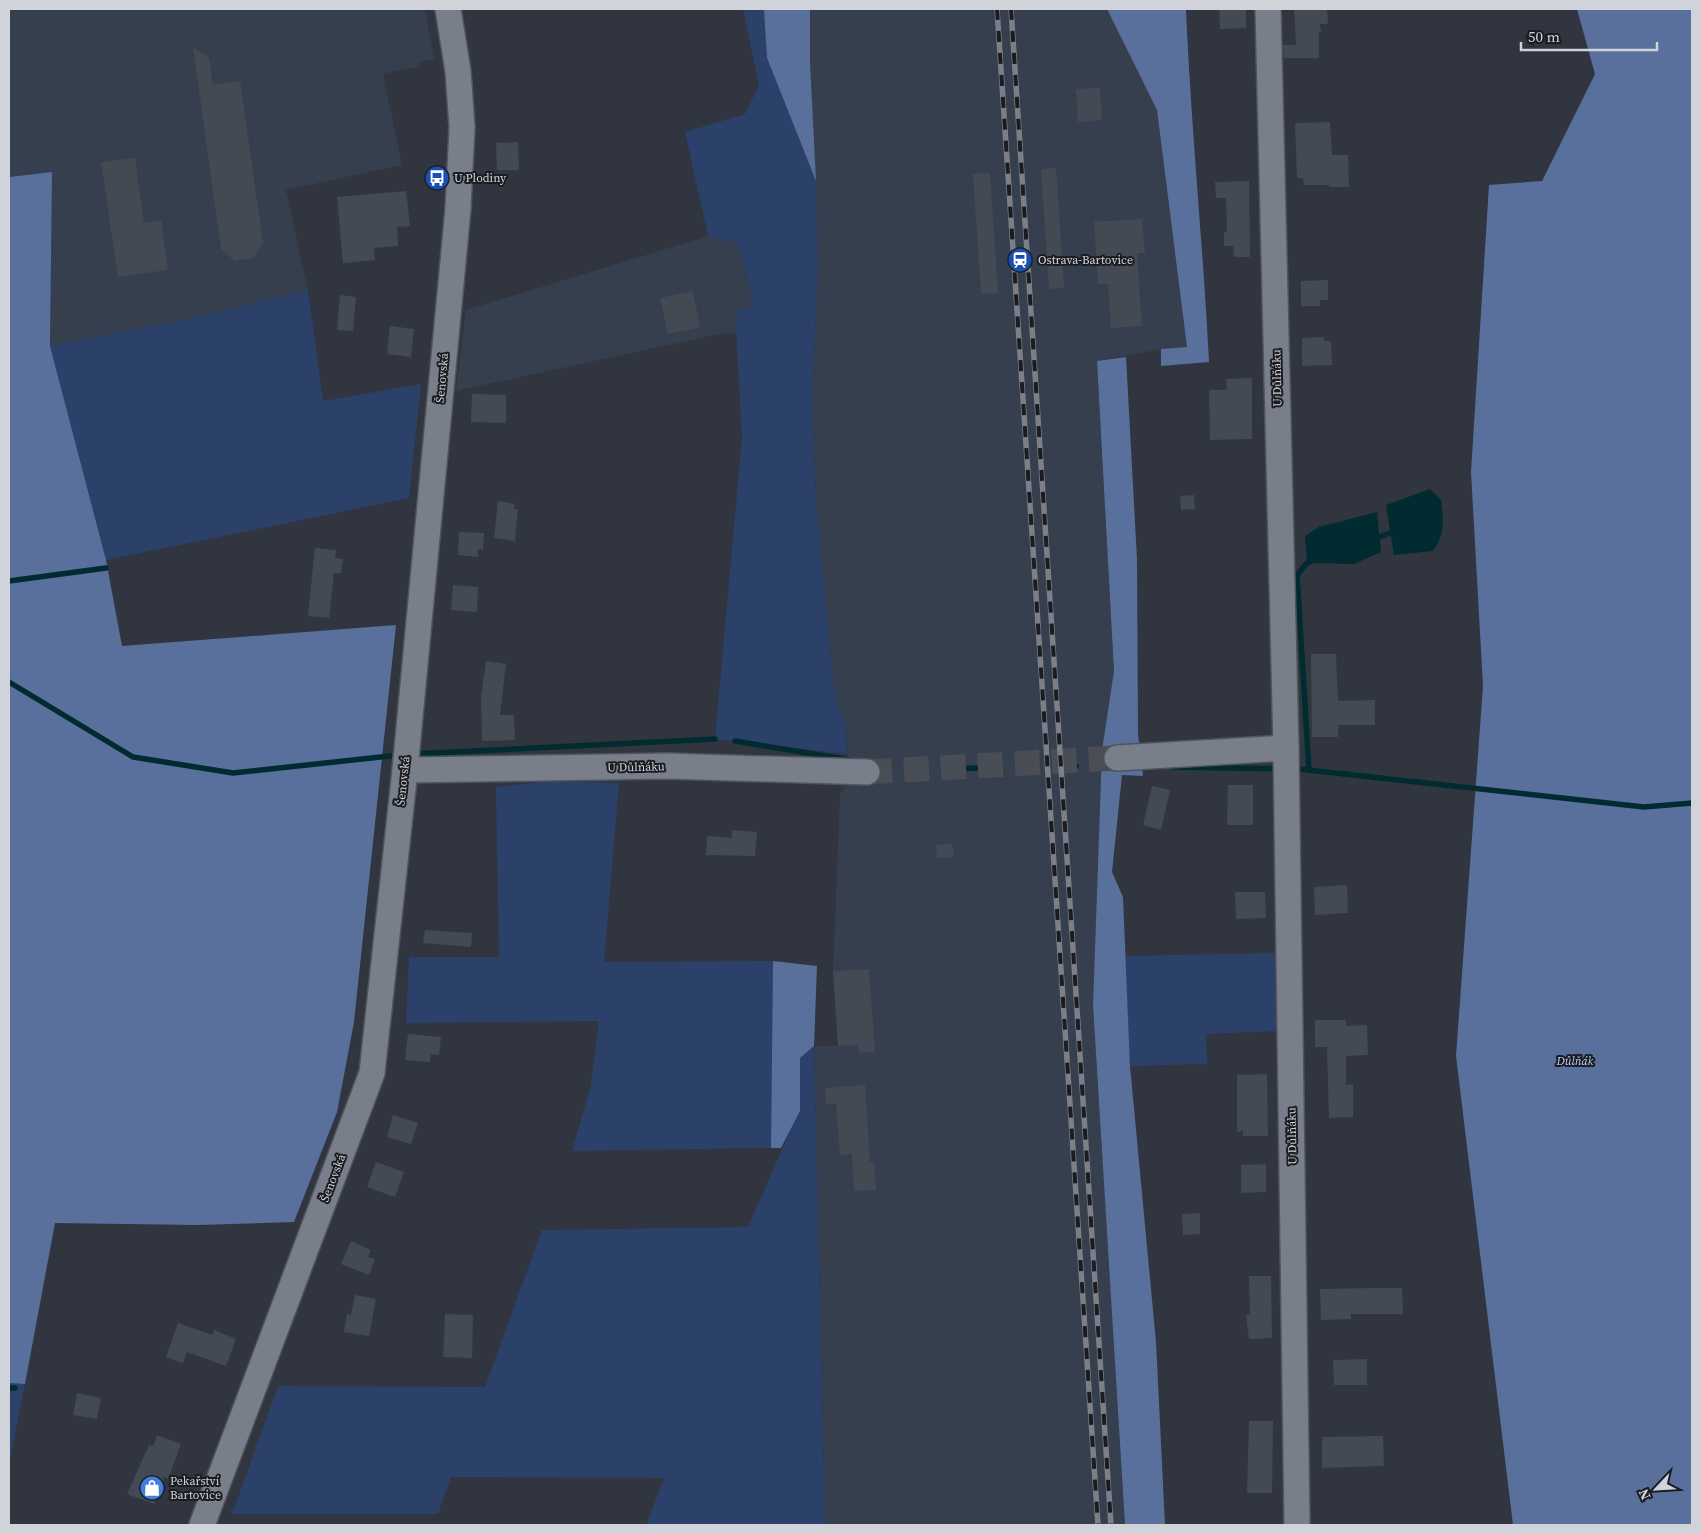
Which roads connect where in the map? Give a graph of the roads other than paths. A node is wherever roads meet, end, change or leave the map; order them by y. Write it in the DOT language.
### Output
graph roads {
  1 [pos="448,9"];
  2 [pos="1268,9"];
  3 [pos="1286,748"];
  4 [pos="1117,758"];
  5 [pos="405,770"];
  6 [pos="867,772"];
  7 [pos="202,1525"];
  8 [pos="1297,1525"];
  1 -- 5 [label="street, Šenovská"];
  2 -- 3 [label="street, U Důlňáku"];
  3 -- 4 [label="street"];
  3 -- 8 [label="street, U Důlňáku"];
  5 -- 6 [label="street, U Důlňáku"];
  5 -- 7 [label="street, Šenovská"];
}
